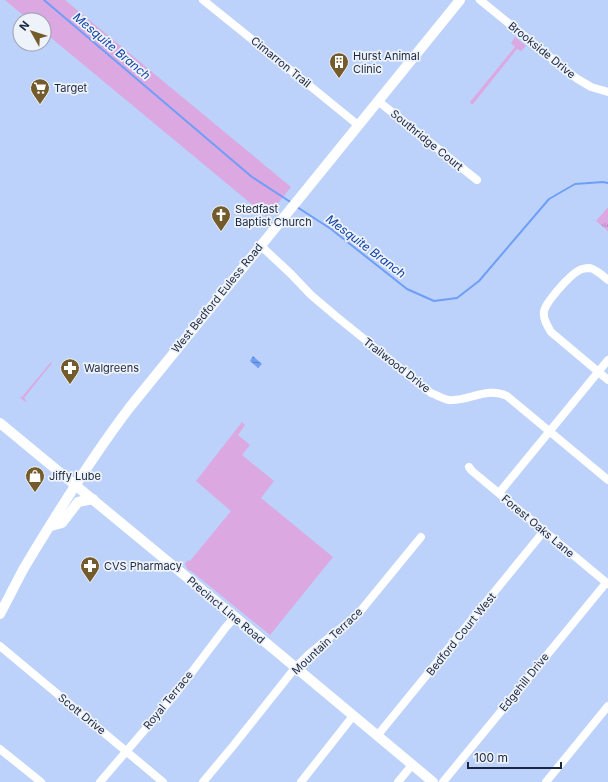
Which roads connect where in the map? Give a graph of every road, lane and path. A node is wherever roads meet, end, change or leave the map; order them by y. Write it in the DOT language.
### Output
graph roads {
  1 [pos="203,0"];
  2 [pos="460,0"];
  3 [pos="480,0"];
  4 [pos="608,92"];
  5 [pos="378,101"];
  6 [pos="358,125"];
  7 [pos="477,180"];
  8 [pos="260,245"];
  9 [pos="608,280"];
  10 [pos="608,360"];
  11 [pos="598,372"];
  12 [pos="608,380"];
  13 [pos="0,423"];
  14 [pos="550,431"];
  15 [pos="469,467"];
  16 [pos="608,480"];
  17 [pos="75,484"];
  18 [pos="499,493"];
  19 [pos="93,499"];
  20 [pos="50,526"];
  21 [pos="544,531"];
  22 [pos="421,537"];
  23 [pos="607,583"];
  24 [pos="0,614"];
  25 [pos="236,617"];
  26 [pos="0,646"];
  27 [pos="295,668"];
  28 [pos="608,706"];
  29 [pos="354,716"];
  30 [pos="377,736"];
  31 [pos="0,749"];
  32 [pos="126,751"];
  33 [pos="412,764"];
  34 [pos="41,782"];
  35 [pos="100,782"];
  36 [pos="163,782"];
  37 [pos="203,782"];
  38 [pos="301,782"];
  39 [pos="398,782"];
  40 [pos="433,782"];
  41 [pos="443,782"];
  42 [pos="546,782"];
  1 -- 6 [label="street, Cimarron Trail"];
  2 -- 5 [label="main road, West Bedford Euless Road"];
  3 -- 4 [label="street, Brookside Drive"];
  5 -- 6 [label="main road, West Bedford Euless Road"];
  5 -- 7 [label="street, Southridge Court"];
  6 -- 8 [label="main road, West Bedford Euless Road"];
  8 -- 14 [label="street, Trailwood Drive"];
  8 -- 17 [label="main road, West Bedford Euless Road"];
  9 -- 11 [label="street"];
  10 -- 11 [label="street"];
  11 -- 12 [label="street"];
  11 -- 14 [label="street"];
  13 -- 17 [label="main road, Precinct Line Road"];
  14 -- 16 [label="street, Trailwood Drive"];
  14 -- 18 [label="street"];
  15 -- 18 [label="street, Forest Oaks Lane"];
  17 -- 19 [label="main road, Precinct Line Road"];
  17 -- 20 [label="main road, West Bedford Euless Road"];
  18 -- 21 [label="street, Forest Oaks Lane"];
  19 -- 20 [label="main road"];
  19 -- 25 [label="main road, Precinct Line Road"];
  20 -- 24 [label="main road, West Bedford Euless Road"];
  21 -- 23 [label="street, Forest Oaks Lane"];
  21 -- 30 [label="street, Bedford Court West"];
  22 -- 27 [label="street, Mountain Terrace"];
  23 -- 41 [label="street, Edgehill Drive"];
  25 -- 27 [label="main road, Precinct Line Road"];
  25 -- 32 [label="street, Royal Terrace"];
  26 -- 32 [label="street, Scott Drive"];
  27 -- 29 [label="main road, Precinct Line Road"];
  27 -- 37 [label="street, Mountain Terrace"];
  28 -- 42 [label="street"];
  29 -- 30 [label="main road, Precinct Line Road"];
  29 -- 38 [label="street"];
  30 -- 33 [label="main road, Precinct Line Road"];
  31 -- 34 [label="street"];
  32 -- 35 [label="street, Royal Terrace"];
  32 -- 36 [label="street, Scott Drive"];
  33 -- 39 [label="street"];
  33 -- 40 [label="main road, Precinct Line Road"];
}
